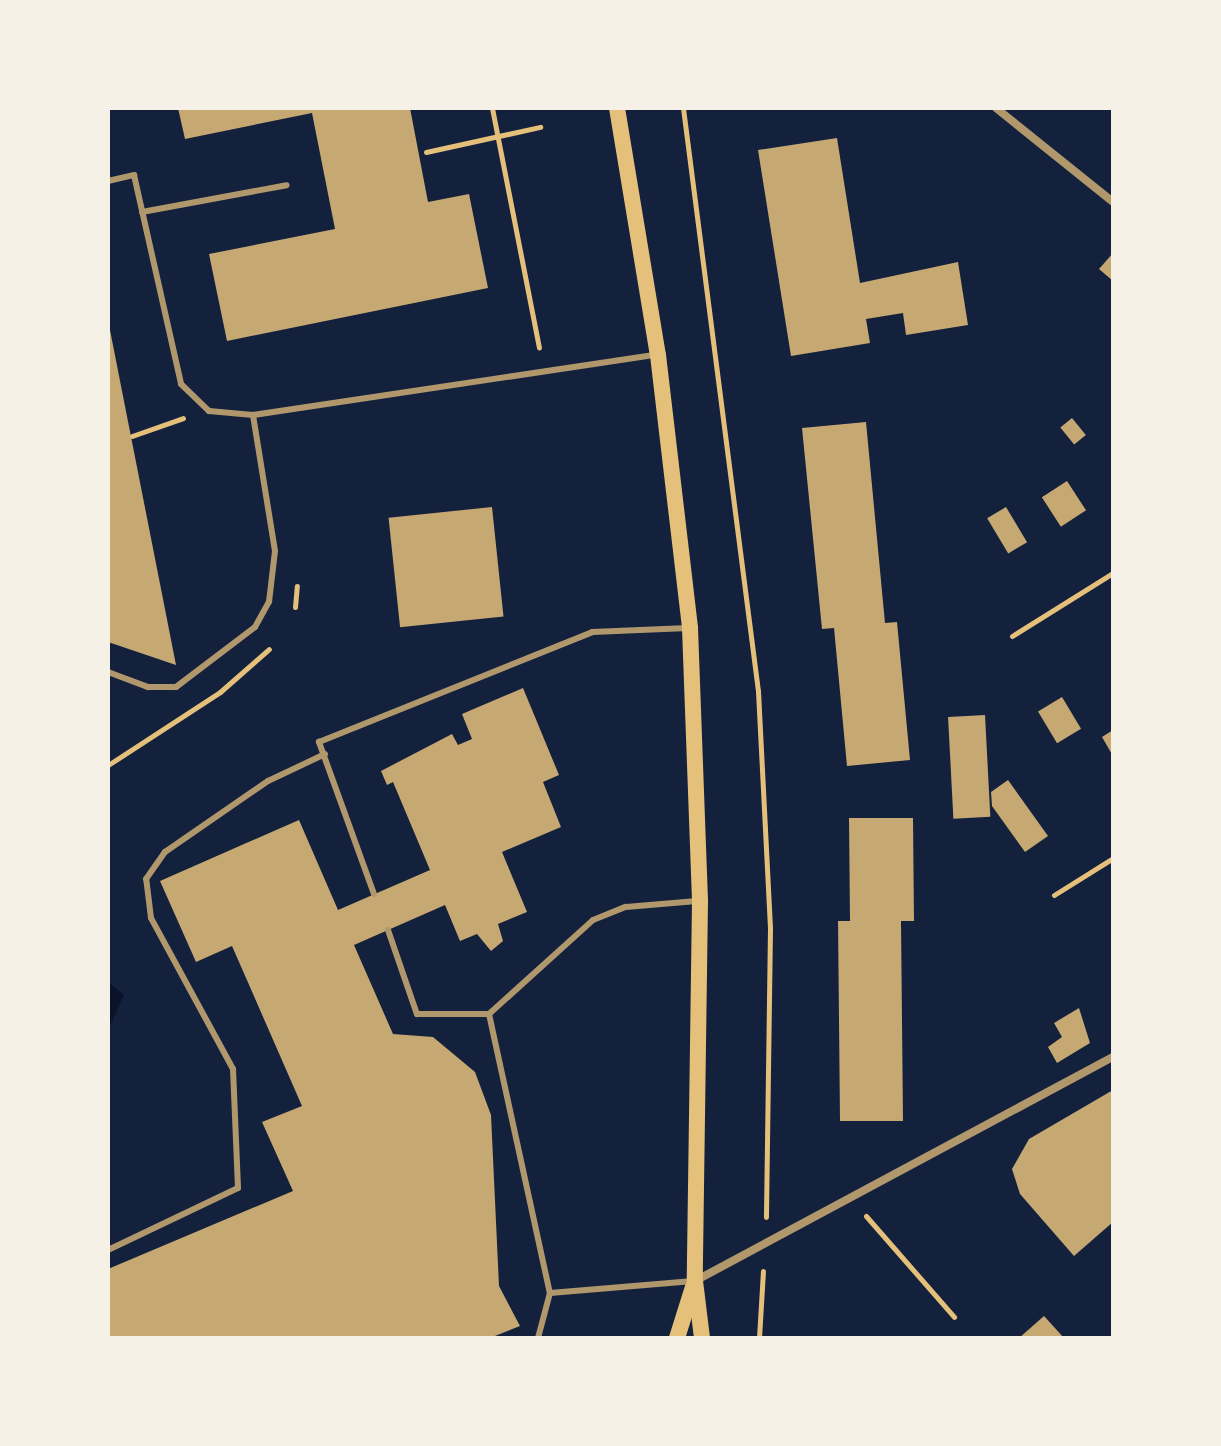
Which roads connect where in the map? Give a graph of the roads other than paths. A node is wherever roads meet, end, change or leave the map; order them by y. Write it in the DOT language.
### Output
graph roads {
  1 [pos="617,108"];
  2 [pos="996,108"];
  3 [pos="108,181"];
  4 [pos="287,185"];
  5 [pos="1113,202"];
  6 [pos="142,212"];
  7 [pos="658,355"];
  8 [pos="253,415"];
  9 [pos="690,628"];
  10 [pos="108,672"];
  11 [pos="325,754"];
  12 [pos="374,894"];
  13 [pos="700,901"];
  14 [pos="388,930"];
  15 [pos="489,1014"];
  16 [pos="1113,1057"];
  17 [pos="108,1250"];
  18 [pos="695,1281"];
  19 [pos="550,1293"];
  20 [pos="538,1338"];
  21 [pos="677,1338"];
  22 [pos="702,1338"];
  1 -- 7 [label="main road"];
  2 -- 5 [label="street"];
  3 -- 6 [label="lane"];
  4 -- 6 [label="lane"];
  6 -- 8 [label="lane"];
  7 -- 8 [label="lane"];
  7 -- 9 [label="main road"];
  8 -- 10 [label="lane"];
  9 -- 11 [label="lane"];
  9 -- 13 [label="main road"];
  11 -- 12 [label="lane"];
  11 -- 17 [label="lane"];
  13 -- 15 [label="lane"];
  13 -- 18 [label="main road"];
  14 -- 15 [label="lane"];
  15 -- 19 [label="lane"];
  16 -- 18 [label="street"];
  18 -- 19 [label="lane"];
  18 -- 21 [label="main road"];
  18 -- 22 [label="main road"];
  19 -- 20 [label="lane"];
}
